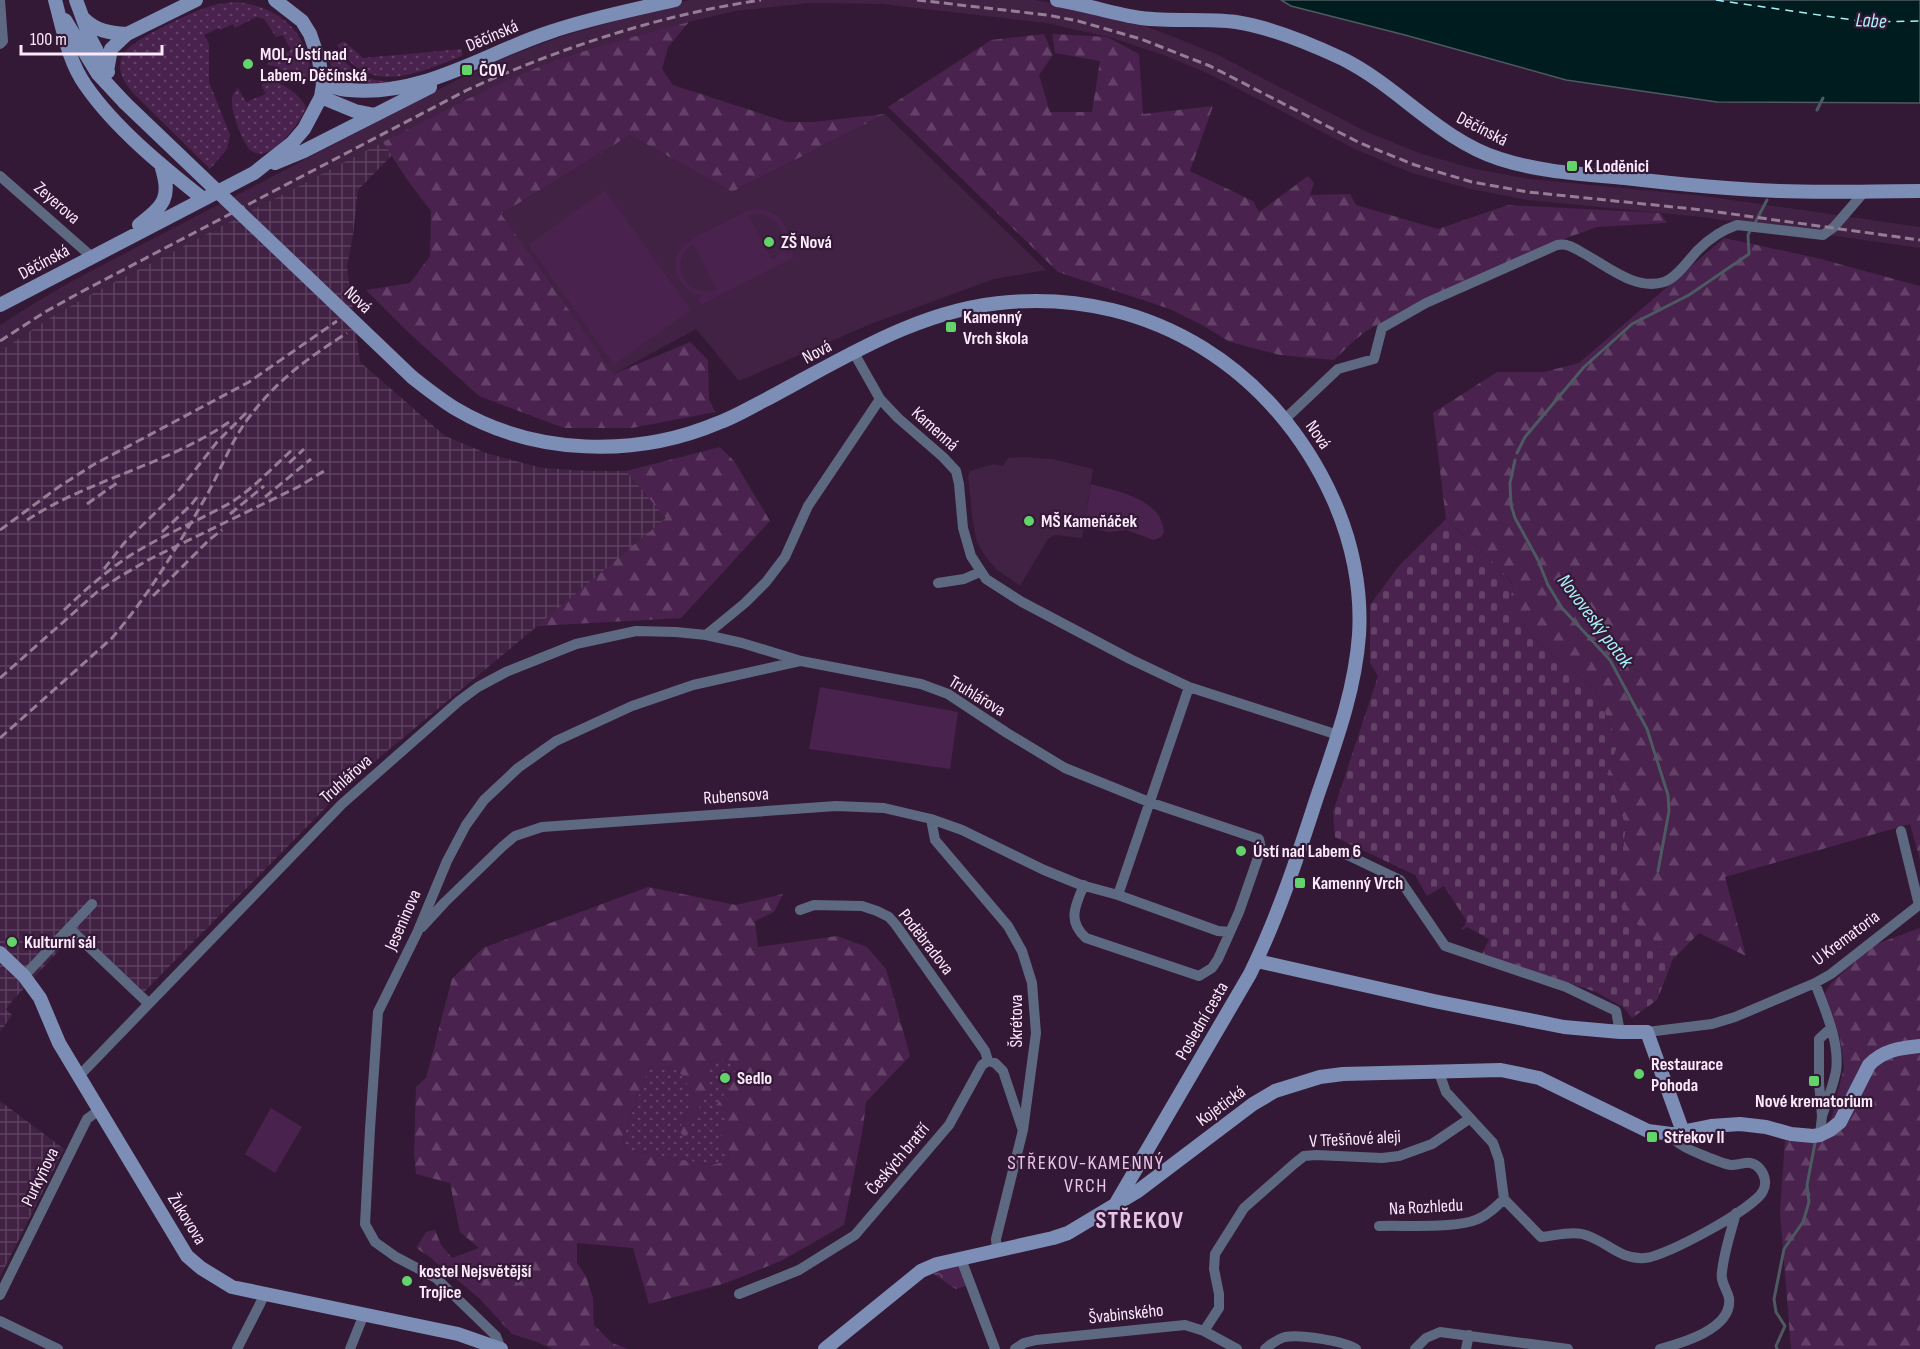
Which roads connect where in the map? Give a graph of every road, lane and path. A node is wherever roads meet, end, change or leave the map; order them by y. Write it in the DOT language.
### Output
graph roads {
  1 [pos="0,0"];
  2 [pos="196,0"];
  3 [pos="275,0"];
  4 [pos="675,0"];
  5 [pos="1057,0"];
  6 [pos="77,1"];
  7 [pos="56,4"];
  8 [pos="82,18"];
  9 [pos="127,34"];
  10 [pos="0,44"];
  11 [pos="107,71"];
  12 [pos="455,72"];
  13 [pos="322,90"];
  14 [pos="125,102"];
  15 [pos="375,115"];
  16 [pos="161,165"];
  17 [pos="260,169"];
  18 [pos="0,176"];
  19 [pos="1865,191"];
  20 [pos="1920,191"];
  21 [pos="202,198"];
  22 [pos="98,254"];
  23 [pos="0,305"];
  24 [pos="854,353"];
  25 [pos="880,399"];
  26 [pos="1285,419"];
  27 [pos="980,572"];
  28 [pos="938,583"];
  29 [pos="706,635"];
  30 [pos="801,661"];
  31 [pos="1189,687"];
  32 [pos="1338,735"];
  33 [pos="1149,802"];
  34 [pos="931,819"];
  35 [pos="1901,831"];
  36 [pos="1301,846"];
  37 [pos="1339,852"];
  38 [pos="1084,885"];
  39 [pos="1118,895"];
  40 [pos="92,904"];
  41 [pos="800,909"];
  42 [pos="69,928"];
  43 [pos="1230,932"];
  44 [pos="417,933"];
  45 [pos="0,953"];
  46 [pos="1257,961"];
  47 [pos="24,976"];
  48 [pos="1815,983"];
  49 [pos="148,1003"];
  50 [pos="1831,1028"];
  51 [pos="1620,1032"];
  52 [pos="1647,1032"];
  53 [pos="1920,1046"];
  54 [pos="988,1061"];
  55 [pos="1438,1070"];
  56 [pos="79,1076"];
  57 [pos="99,1110"];
  58 [pos="1822,1116"];
  59 [pos="1469,1119"];
  60 [pos="1023,1130"];
  61 [pos="1677,1133"];
  62 [pos="1820,1136"];
  63 [pos="1503,1199"];
  64 [pos="1115,1205"];
  65 [pos="1736,1213"];
  66 [pos="1379,1226"];
  67 [pos="997,1251"];
  68 [pos="961,1258"];
  69 [pos="739,1293"];
  70 [pos="265,1294"];
  71 [pos="0,1295"];
  72 [pos="364,1314"];
  73 [pos="0,1321"];
  74 [pos="1204,1331"];
  75 [pos="1469,1335"];
  76 [pos="58,1349"];
  77 [pos="237,1349"];
  78 [pos="350,1349"];
  79 [pos="501,1349"];
  80 [pos="825,1349"];
  81 [pos="995,1349"];
  82 [pos="1015,1349"];
  83 [pos="1237,1349"];
  84 [pos="1265,1349"];
  85 [pos="1356,1349"];
  86 [pos="1415,1349"];
  87 [pos="1466,1349"];
  88 [pos="1568,1349"];
  89 [pos="1660,1349"];
  1 -- 10 [label="street"];
  2 -- 9 [label="street"];
  3 -- 13 [label="street"];
  4 -- 12 [label="street, Děčínská"];
  5 -- 19 [label="street, Děčínská"];
  6 -- 8 [label="street, Nová"];
  7 -- 14 [label="street, Nová"];
  7 -- 16 [label="street"];
  8 -- 9 [label="street"];
  8 -- 11 [label="street, Nová"];
  9 -- 11 [label="street"];
  11 -- 14 [label="street, Nová"];
  12 -- 13 [label="street, Děčínská"];
  12 -- 15 [label="street"];
  13 -- 15 [label="street"];
  13 -- 17 [label="street, Děčínská"];
  14 -- 24 [label="street, Nová, bridge"];
  15 -- 17 [label="street"];
  16 -- 21 [label="street"];
  16 -- 22 [label="street, Děčínská"];
  17 -- 21 [label="street, Děčínská"];
  18 -- 22 [label="street, Zeyerova"];
  19 -- 20 [label="street, Děčínská"];
  19 -- 26 [label="street"];
  21 -- 22 [label="street, Děčínská"];
  22 -- 23 [label="street, Děčínská"];
  24 -- 25 [label="street, Kamenná"];
  24 -- 26 [label="street, Nová"];
  25 -- 27 [label="street, Kamenná"];
  25 -- 29 [label="street"];
  26 -- 32 [label="street, Nová"];
  27 -- 28 [label="street"];
  27 -- 31 [label="street, Kamenná"];
  29 -- 30 [label="street, Truhlářova"];
  29 -- 49 [label="street, Truhlářova"];
  30 -- 33 [label="street, Truhlářova"];
  30 -- 44 [label="street, Jeseninova"];
  31 -- 32 [label="street"];
  31 -- 33 [label="street"];
  32 -- 36 [label="street, Nová"];
  33 -- 39 [label="street"];
  33 -- 43 [label="street, Truhlářova"];
  34 -- 38 [label="street, Rubensova"];
  34 -- 44 [label="street, Rubensova"];
  34 -- 60 [label="street, Škrétova"];
  35 -- 48 [label="street, U Krematoria"];
  36 -- 46 [label="street, Poslední cesta"];
  37 -- 51 [label="street"];
  38 -- 39 [label="street, Rubensova"];
  38 -- 43 [label="street"];
  39 -- 43 [label="street, Rubensova"];
  40 -- 42 [label="street"];
  41 -- 54 [label="street, Poděbradova"];
  42 -- 47 [label="street"];
  42 -- 49 [label="street"];
  44 -- 79 [label="street, Jeseninova"];
  45 -- 47 [label="street, Žukovova"];
  46 -- 51 [label="street, U Krematoria"];
  46 -- 64 [label="street, Poslední cesta"];
  47 -- 56 [label="street, Žukovova"];
  48 -- 50 [label="street"];
  48 -- 52 [label="street, U Krematoria"];
  49 -- 56 [label="street, Truhlářova"];
  50 -- 58 [label="street"];
  50 -- 58 [label="street"];
  51 -- 52 [label="street, U Krematoria"];
  52 -- 61 [label="street"];
  53 -- 62 [label="street"];
  54 -- 60 [label="street"];
  54 -- 69 [label="street, Českých bratří"];
  55 -- 59 [label="street"];
  55 -- 61 [label="street, Kojetická"];
  55 -- 64 [label="street, Kojetická"];
  56 -- 57 [label="street, Žukovova"];
  57 -- 70 [label="street, Žukovova"];
  57 -- 71 [label="street, Purkyňova"];
  58 -- 62 [label="street"];
  59 -- 63 [label="street"];
  59 -- 74 [label="street, V Třešňové aleji"];
  60 -- 67 [label="street, Škrétova"];
  61 -- 62 [label="street, Kojetická"];
  61 -- 65 [label="street"];
  63 -- 65 [label="street"];
  63 -- 66 [label="street, Na Rozhledu"];
  64 -- 67 [label="street, Kojetická"];
  65 -- 89 [label="street"];
  67 -- 68 [label="street, Kojetická"];
  68 -- 80 [label="street, Kojetická"];
  68 -- 81 [label="street"];
  70 -- 72 [label="street, Žukovova"];
  70 -- 77 [label="street"];
  72 -- 78 [label="street"];
  72 -- 79 [label="street, Žukovova"];
  73 -- 76 [label="street"];
  74 -- 82 [label="street, Švabinského"];
  74 -- 83 [label="street, Švabinského"];
  75 -- 86 [label="street"];
  75 -- 87 [label="street"];
  75 -- 88 [label="street"];
  84 -- 85 [label="street"];
}
